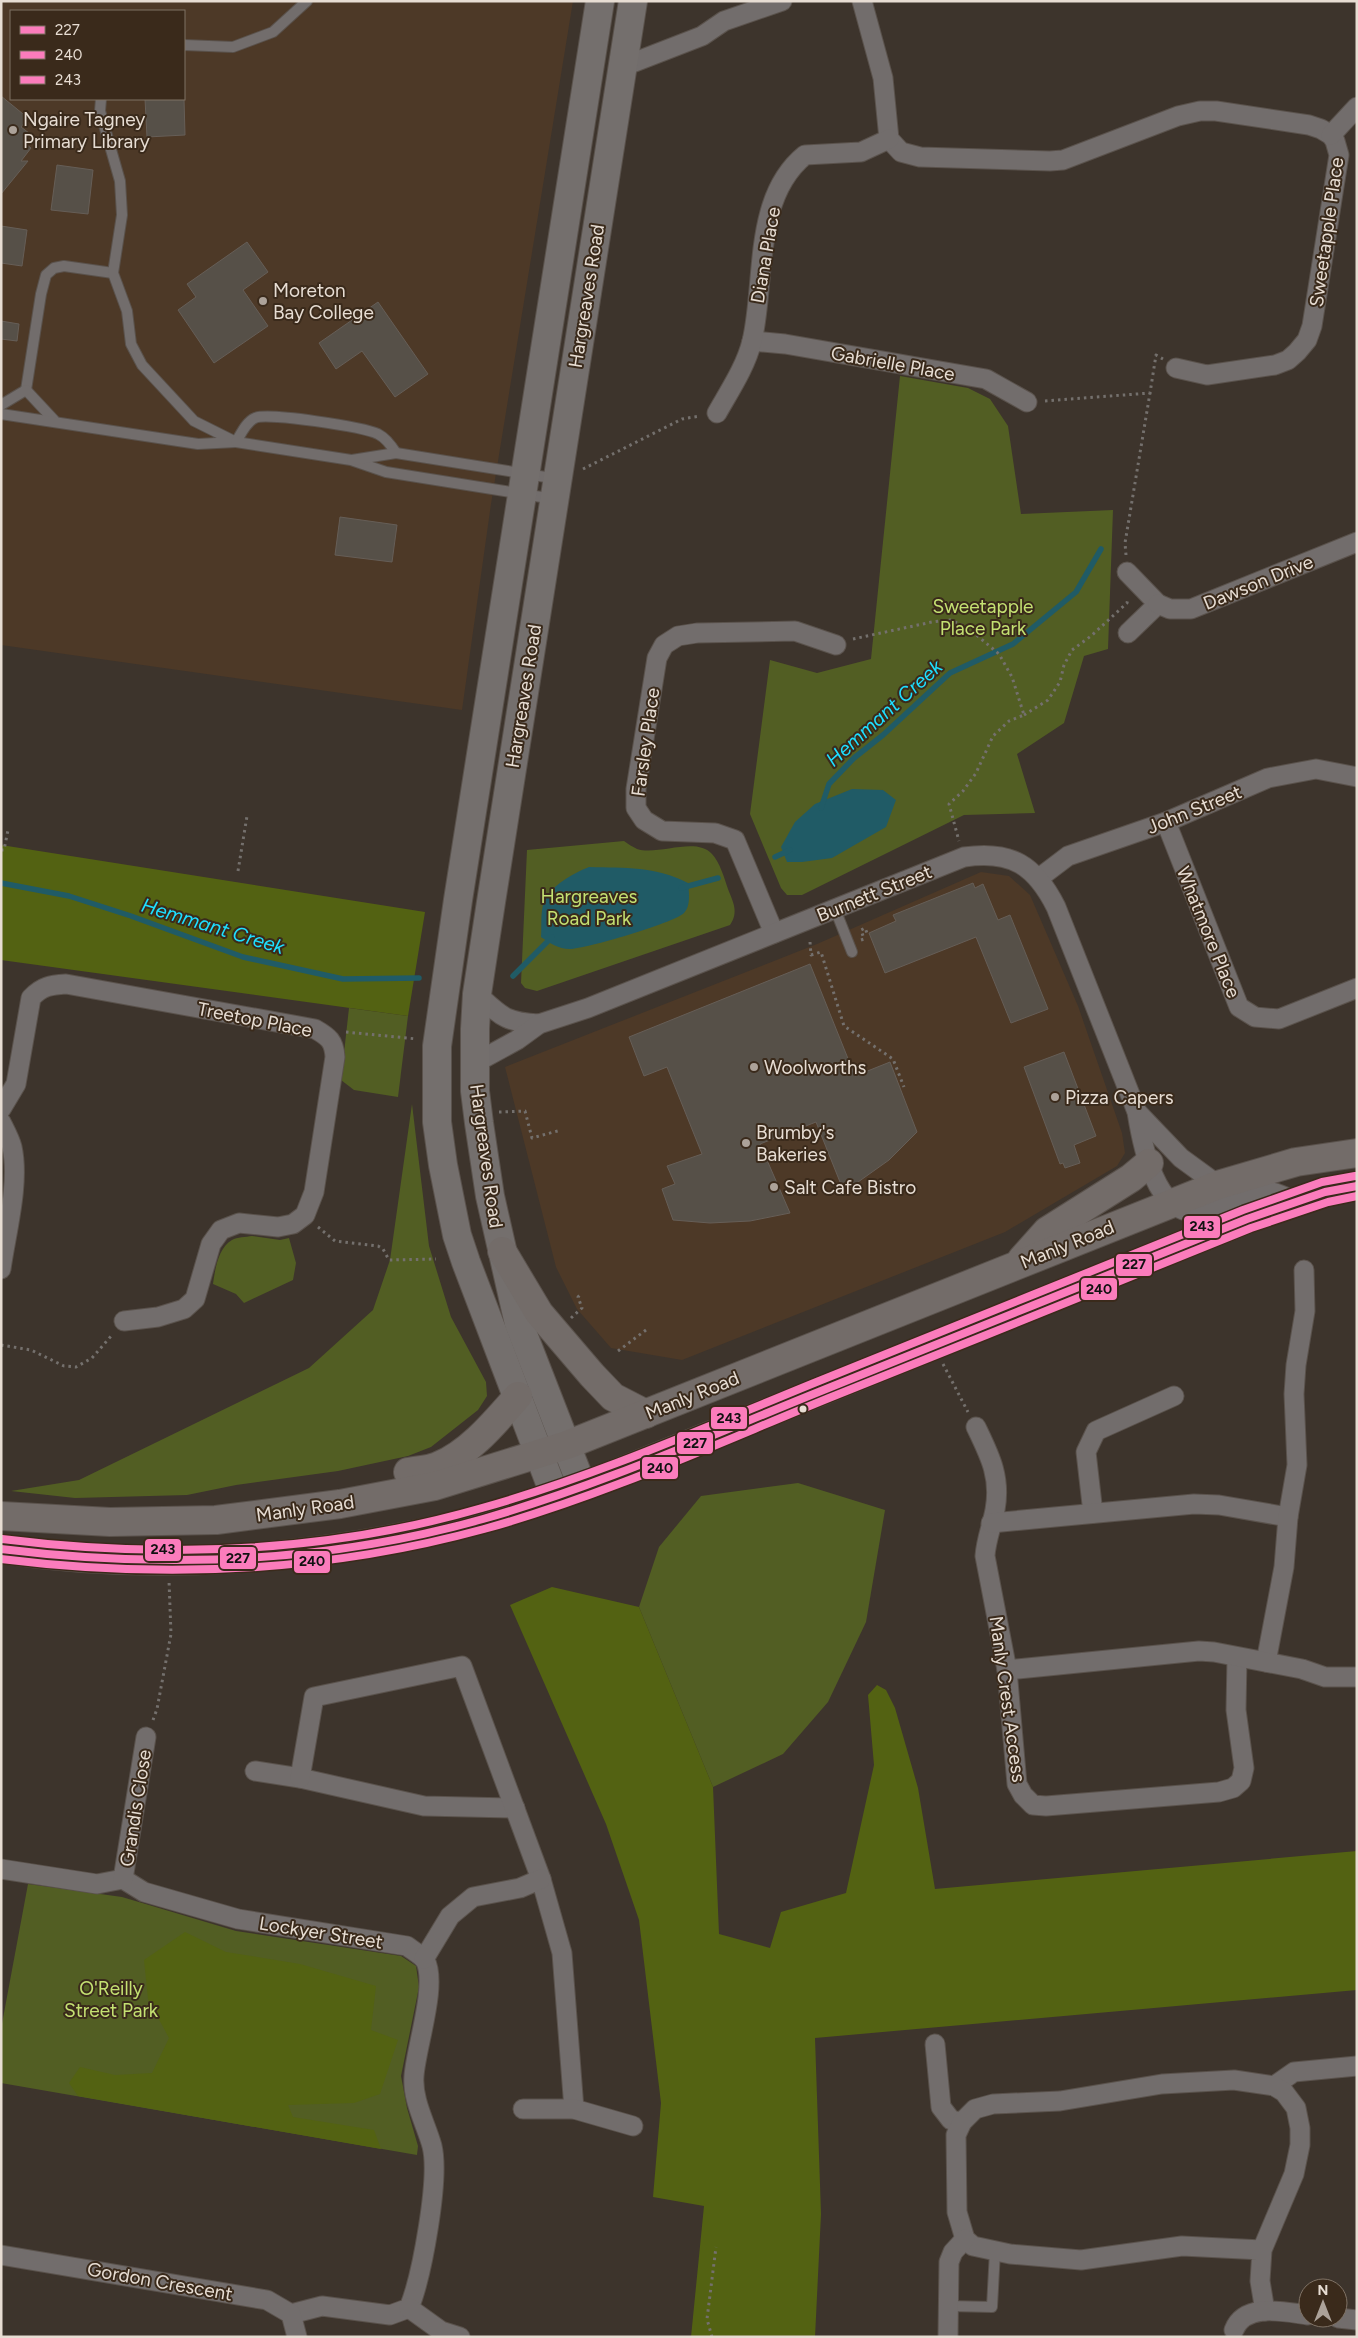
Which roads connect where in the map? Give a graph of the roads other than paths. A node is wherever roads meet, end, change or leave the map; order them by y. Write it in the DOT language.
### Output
graph roads {
  1 [pos="307,1"];
  2 [pos="600,1"];
  3 [pos="633,1"];
  4 [pos="782,1"];
  5 [pos="862,1"];
  6 [pos="185,45"];
  7 [pos="622,67"];
  8 [pos="101,100"];
  9 [pos="1357,107"];
  10 [pos="1330,135"];
  11 [pos="889,139"];
  12 [pos="113,273"];
  13 [pos="752,341"];
  14 [pos="1176,368"];
  15 [pos="26,390"];
  16 [pos="1027,402"];
  17 [pos="1,405"];
  18 [pos="718,413"];
  19 [pos="1,414"];
  20 [pos="54,420"];
  21 [pos="236,442"];
  22 [pos="396,453"];
  23 [pos="351,460"];
  24 [pos="564,482"];
  25 [pos="524,484"];
  26 [pos="1357,542"];
  27 [pos="1127,572"];
  28 [pos="1158,604"];
  29 [pos="1128,633"];
  30 [pos="836,645"];
  31 [pos="1357,777"];
  32 [pos="1166,822"];
  33 [pos="1039,878"];
  34 [pos="835,909"];
  35 [pos="774,932"];
  36 [pos="852,952"];
  37 [pos="1357,988"];
  38 [pos="477,994"];
  39 [pos="539,1024"];
  40 [pos="475,1063"];
  41 [pos="1,1109"];
  42 [pos="1138,1112"];
  43 [pos="1,1122"];
  44 [pos="1357,1152"];
  45 [pos="1149,1163"];
  46 [pos="1218,1185"];
  47 [pos="1357,1186"];
  48 [pos="1296,1201"];
  49 [pos="1170,1203"];
  50 [pos="502,1251"];
  51 [pos="1018,1264"];
  52 [pos="1,1269"];
  53 [pos="1304,1270"];
  54 [pos="124,1321"];
  55 [pos="518,1396"];
  56 [pos="1174,1396"];
  57 [pos="646,1414"];
  58 [pos="976,1427"];
  59 [pos="567,1445"];
  60 [pos="540,1454"];
  61 [pos="582,1486"];
  62 [pos="555,1496"];
  63 [pos="1093,1514"];
  64 [pos="260,1515"];
  65 [pos="1,1516"];
  66 [pos="1288,1518"];
  67 [pos="991,1523"];
  68 [pos="1,1549"];
  69 [pos="1237,1658"];
  70 [pos="1266,1662"];
  71 [pos="1007,1670"];
  72 [pos="1357,1677"];
  73 [pos="146,1737"];
  74 [pos="255,1771"];
  75 [pos="300,1778"];
  76 [pos="515,1808"];
  77 [pos="1,1869"];
  78 [pos="123,1879"];
  79 [pos="541,1879"];
  80 [pos="424,1959"];
  81 [pos="935,2044"];
  82 [pos="1357,2066"];
  83 [pos="1274,2086"];
  84 [pos="522,2110"];
  85 [pos="574,2110"];
  86 [pos="962,2122"];
  87 [pos="633,2126"];
  88 [pos="965,2238"];
  89 [pos="1262,2250"];
  90 [pos="995,2251"];
  91 [pos="1,2255"];
  92 [pos="948,2306"];
  93 [pos="409,2308"];
  94 [pos="1265,2311"];
  95 [pos="292,2314"];
  96 [pos="1298,2314"];
  97 [pos="1234,2330"];
  98 [pos="297,2337"];
  99 [pos="460,2337"];
  100 [pos="948,2337"];
  1 -- 6 [label="lane"];
  2 -- 25 [label="main road, Hargreaves Road"];
  3 -- 7 [label="main road, Hargreaves Road"];
  4 -- 7 [label="street"];
  5 -- 11 [label="street"];
  7 -- 24 [label="main road, Hargreaves Road"];
  8 -- 12 [label="lane"];
  9 -- 10 [label="street"];
  10 -- 11 [label="street, Sweetapple Place"];
  10 -- 14 [label="street, Sweetapple Place"];
  11 -- 13 [label="street, Diana Place"];
  12 -- 15 [label="lane"];
  12 -- 21 [label="lane"];
  13 -- 16 [label="street, Gabrielle Place"];
  13 -- 18 [label="street, Diana Place"];
  15 -- 17 [label="lane"];
  15 -- 20 [label="lane"];
  19 -- 20 [label="lane"];
  20 -- 21 [label="lane"];
  21 -- 22 [label="lane"];
  21 -- 23 [label="lane"];
  22 -- 23 [label="lane"];
  22 -- 25 [label="lane"];
  23 -- 25 [label="lane"];
  24 -- 25 [label="lane"];
  24 -- 25 [label="lane"];
  24 -- 38 [label="main road, Hargreaves Road"];
  25 -- 55 [label="main road, Hargreaves Road"];
  26 -- 28 [label="street, Dawson Drive"];
  27 -- 28 [label="street"];
  28 -- 29 [label="street"];
  30 -- 35 [label="street, Farsley Place"];
  31 -- 32 [label="street, John Street"];
  32 -- 33 [label="street, John Street"];
  32 -- 37 [label="street, Whatmore Place"];
  33 -- 34 [label="street, Burnett Street"];
  33 -- 42 [label="street, Burnett Street"];
  34 -- 35 [label="street, Burnett Street"];
  34 -- 36 [label="lane"];
  35 -- 39 [label="street, Burnett Street"];
  38 -- 39 [label="street"];
  38 -- 40 [label="main road, Hargreaves Road"];
  39 -- 40 [label="street, Burnett Street"];
  40 -- 50 [label="main road, Hargreaves Road"];
  41 -- 54 [label="street, Treetop Place"];
  42 -- 45 [label="street, Burnett Street"];
  42 -- 46 [label="street, Burnett Street"];
  43 -- 52 [label="street"];
  44 -- 46 [label="main road, Manly Road"];
  45 -- 49 [label="street, Burnett Street"];
  45 -- 51 [label="main road"];
  46 -- 49 [label="main road, Manly Road"];
  47 -- 48 [label="main road"];
  48 -- 49 [label="street"];
  48 -- 61 [label="main road"];
  49 -- 51 [label="main road, Manly Road"];
  50 -- 57 [label="main road"];
  50 -- 59 [label="main road, Hargreaves Road"];
  51 -- 57 [label="main road, Manly Road"];
  53 -- 66 [label="street"];
  55 -- 60 [label="main road, Hargreaves Road"];
  55 -- 64 [label="main road"];
  56 -- 63 [label="street"];
  57 -- 59 [label="main road, Manly Road"];
  58 -- 67 [label="street, Manly Crest Access"];
  59 -- 60 [label="main road, Manly Road"];
  59 -- 61 [label="main road, Hargreaves Road"];
  60 -- 62 [label="main road, Hargreaves Road"];
  60 -- 64 [label="main road, Manly Road"];
  61 -- 62 [label="main road"];
  62 -- 68 [label="main road"];
  63 -- 66 [label="street"];
  63 -- 67 [label="street"];
  64 -- 65 [label="main road, Manly Road"];
  66 -- 70 [label="street"];
  67 -- 71 [label="street, Manly Crest Access"];
  69 -- 70 [label="street"];
  69 -- 71 [label="street"];
  69 -- 71 [label="street, Manly Crest Access"];
  70 -- 72 [label="street"];
  73 -- 78 [label="street, Grandis Close"];
  74 -- 75 [label="street"];
  75 -- 76 [label="street"];
  75 -- 76 [label="street"];
  76 -- 79 [label="street"];
  77 -- 78 [label="street"];
  78 -- 80 [label="street, Lockyer Street"];
  79 -- 80 [label="street"];
  79 -- 85 [label="street"];
  80 -- 93 [label="street"];
  81 -- 86 [label="street"];
  82 -- 83 [label="street"];
  83 -- 86 [label="street"];
  83 -- 89 [label="street"];
  84 -- 85 [label="street"];
  85 -- 87 [label="street"];
  86 -- 88 [label="street"];
  88 -- 90 [label="street"];
  88 -- 92 [label="street"];
  89 -- 90 [label="street"];
  89 -- 94 [label="street"];
  90 -- 92 [label="lane"];
  91 -- 95 [label="street, Gordon Crescent"];
  92 -- 100 [label="street"];
  93 -- 95 [label="street"];
  93 -- 99 [label="street"];
  94 -- 96 [label="street"];
  94 -- 97 [label="street"];
  95 -- 98 [label="street"];
}
